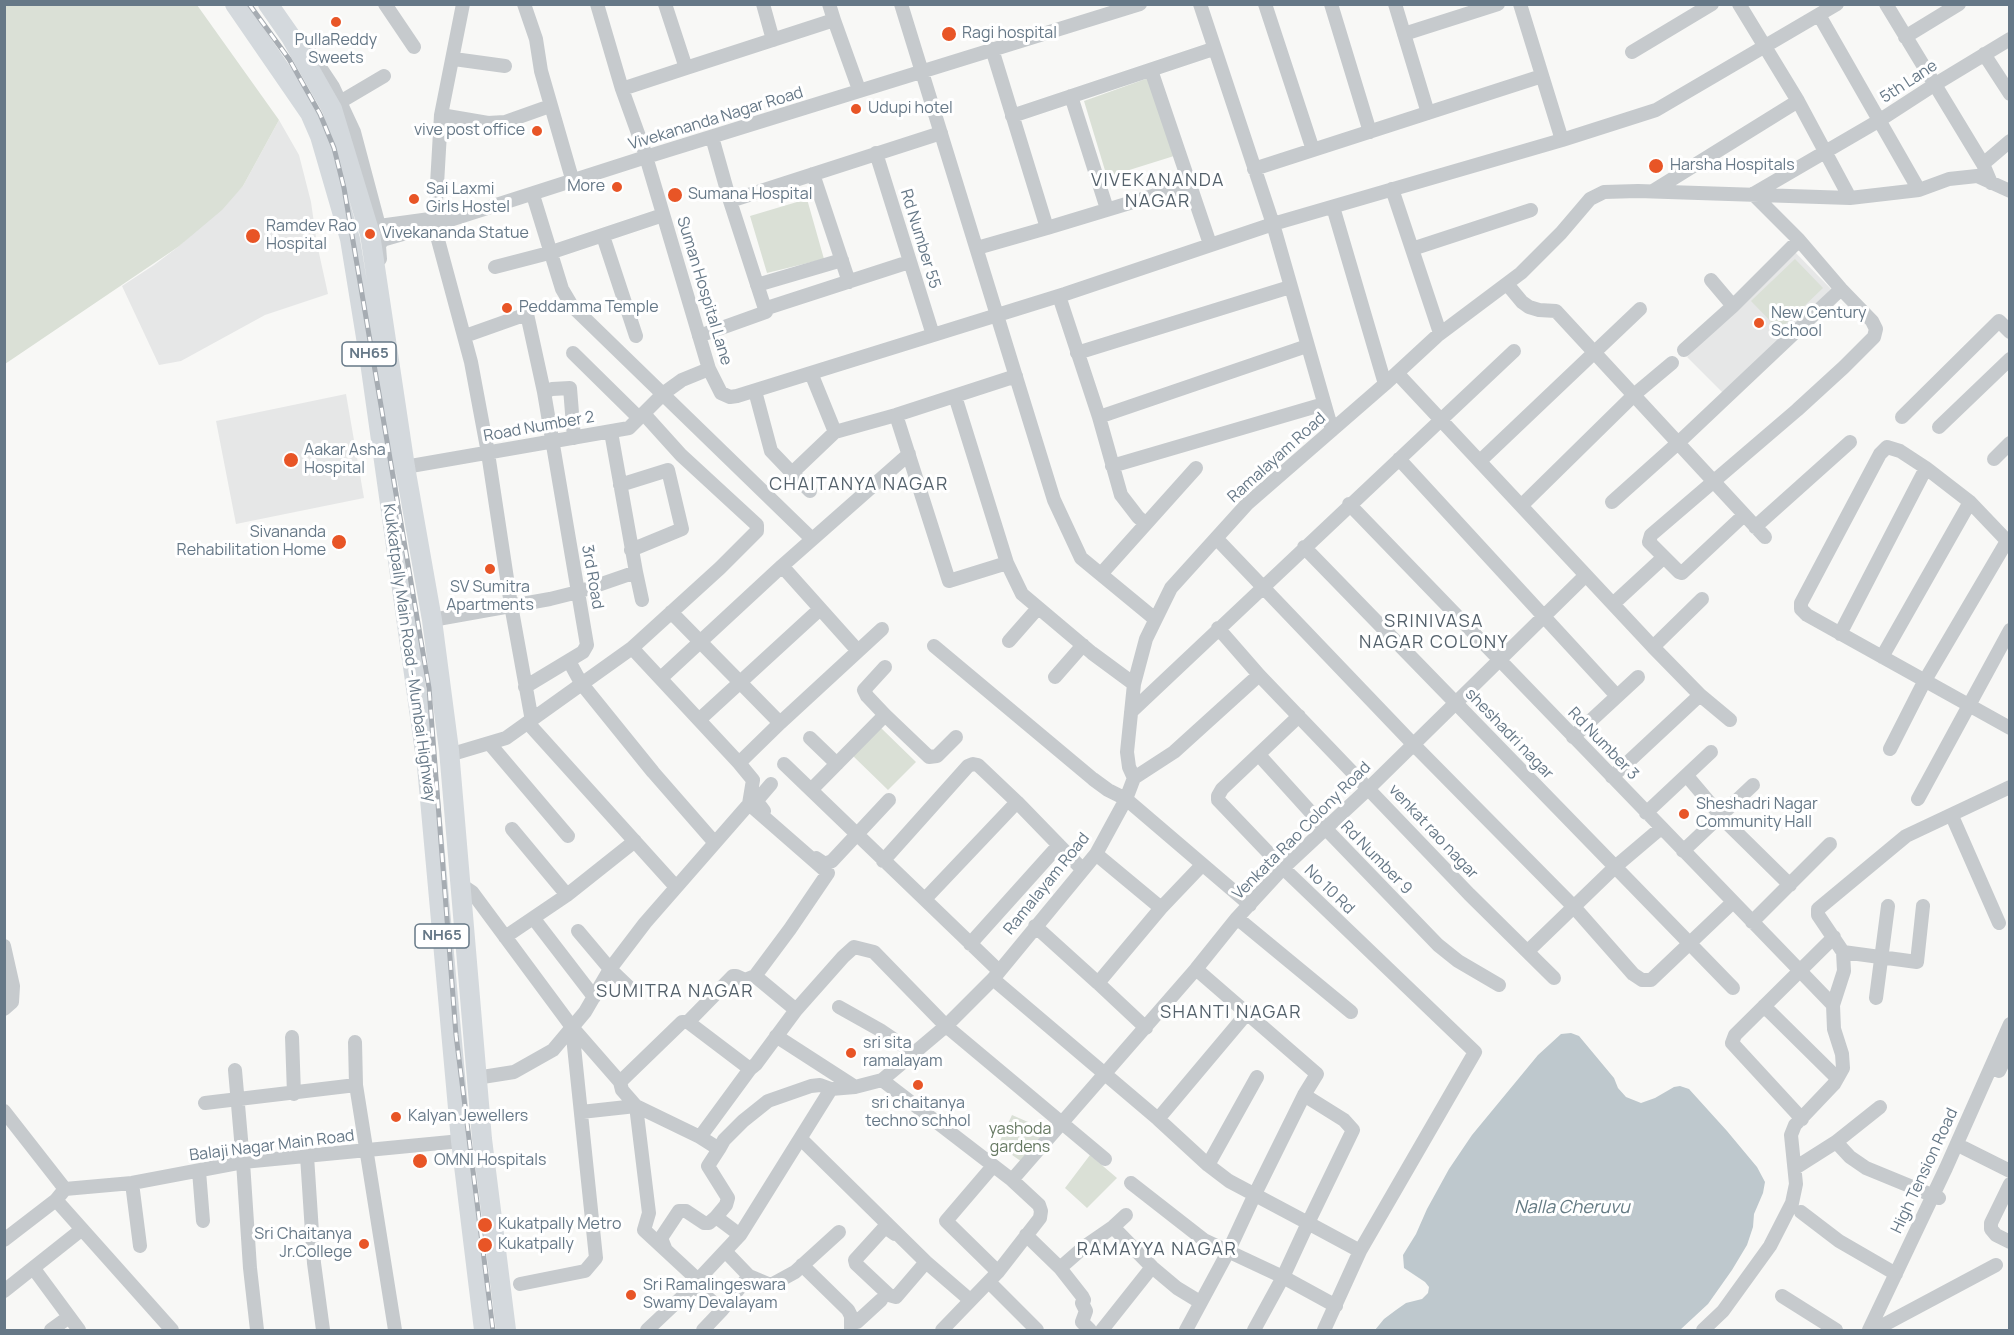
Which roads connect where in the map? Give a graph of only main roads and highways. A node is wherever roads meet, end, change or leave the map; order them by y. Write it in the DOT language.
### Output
graph roads {
  1 [pos="235,4"];
  2 [pos="268,4"];
  3 [pos="424,750"];
  4 [pos="449,752"];
  5 [pos="484,1330"];
  6 [pos="506,1330"];
  1 -- 3 [label="highway, Kukkatpally Main Road - Mumbai Highway / NH65"];
  2 -- 4 [label="highway, Kukkatpally Main Road - Mumbai Highway / NH65"];
  3 -- 4 [label="highway"];
  3 -- 5 [label="highway, Kukkatpally Main Road - Mumbai Highway / NH65"];
  4 -- 6 [label="highway, Kukkatpally Main Road - Mumbai Highway / NH65"];
}
